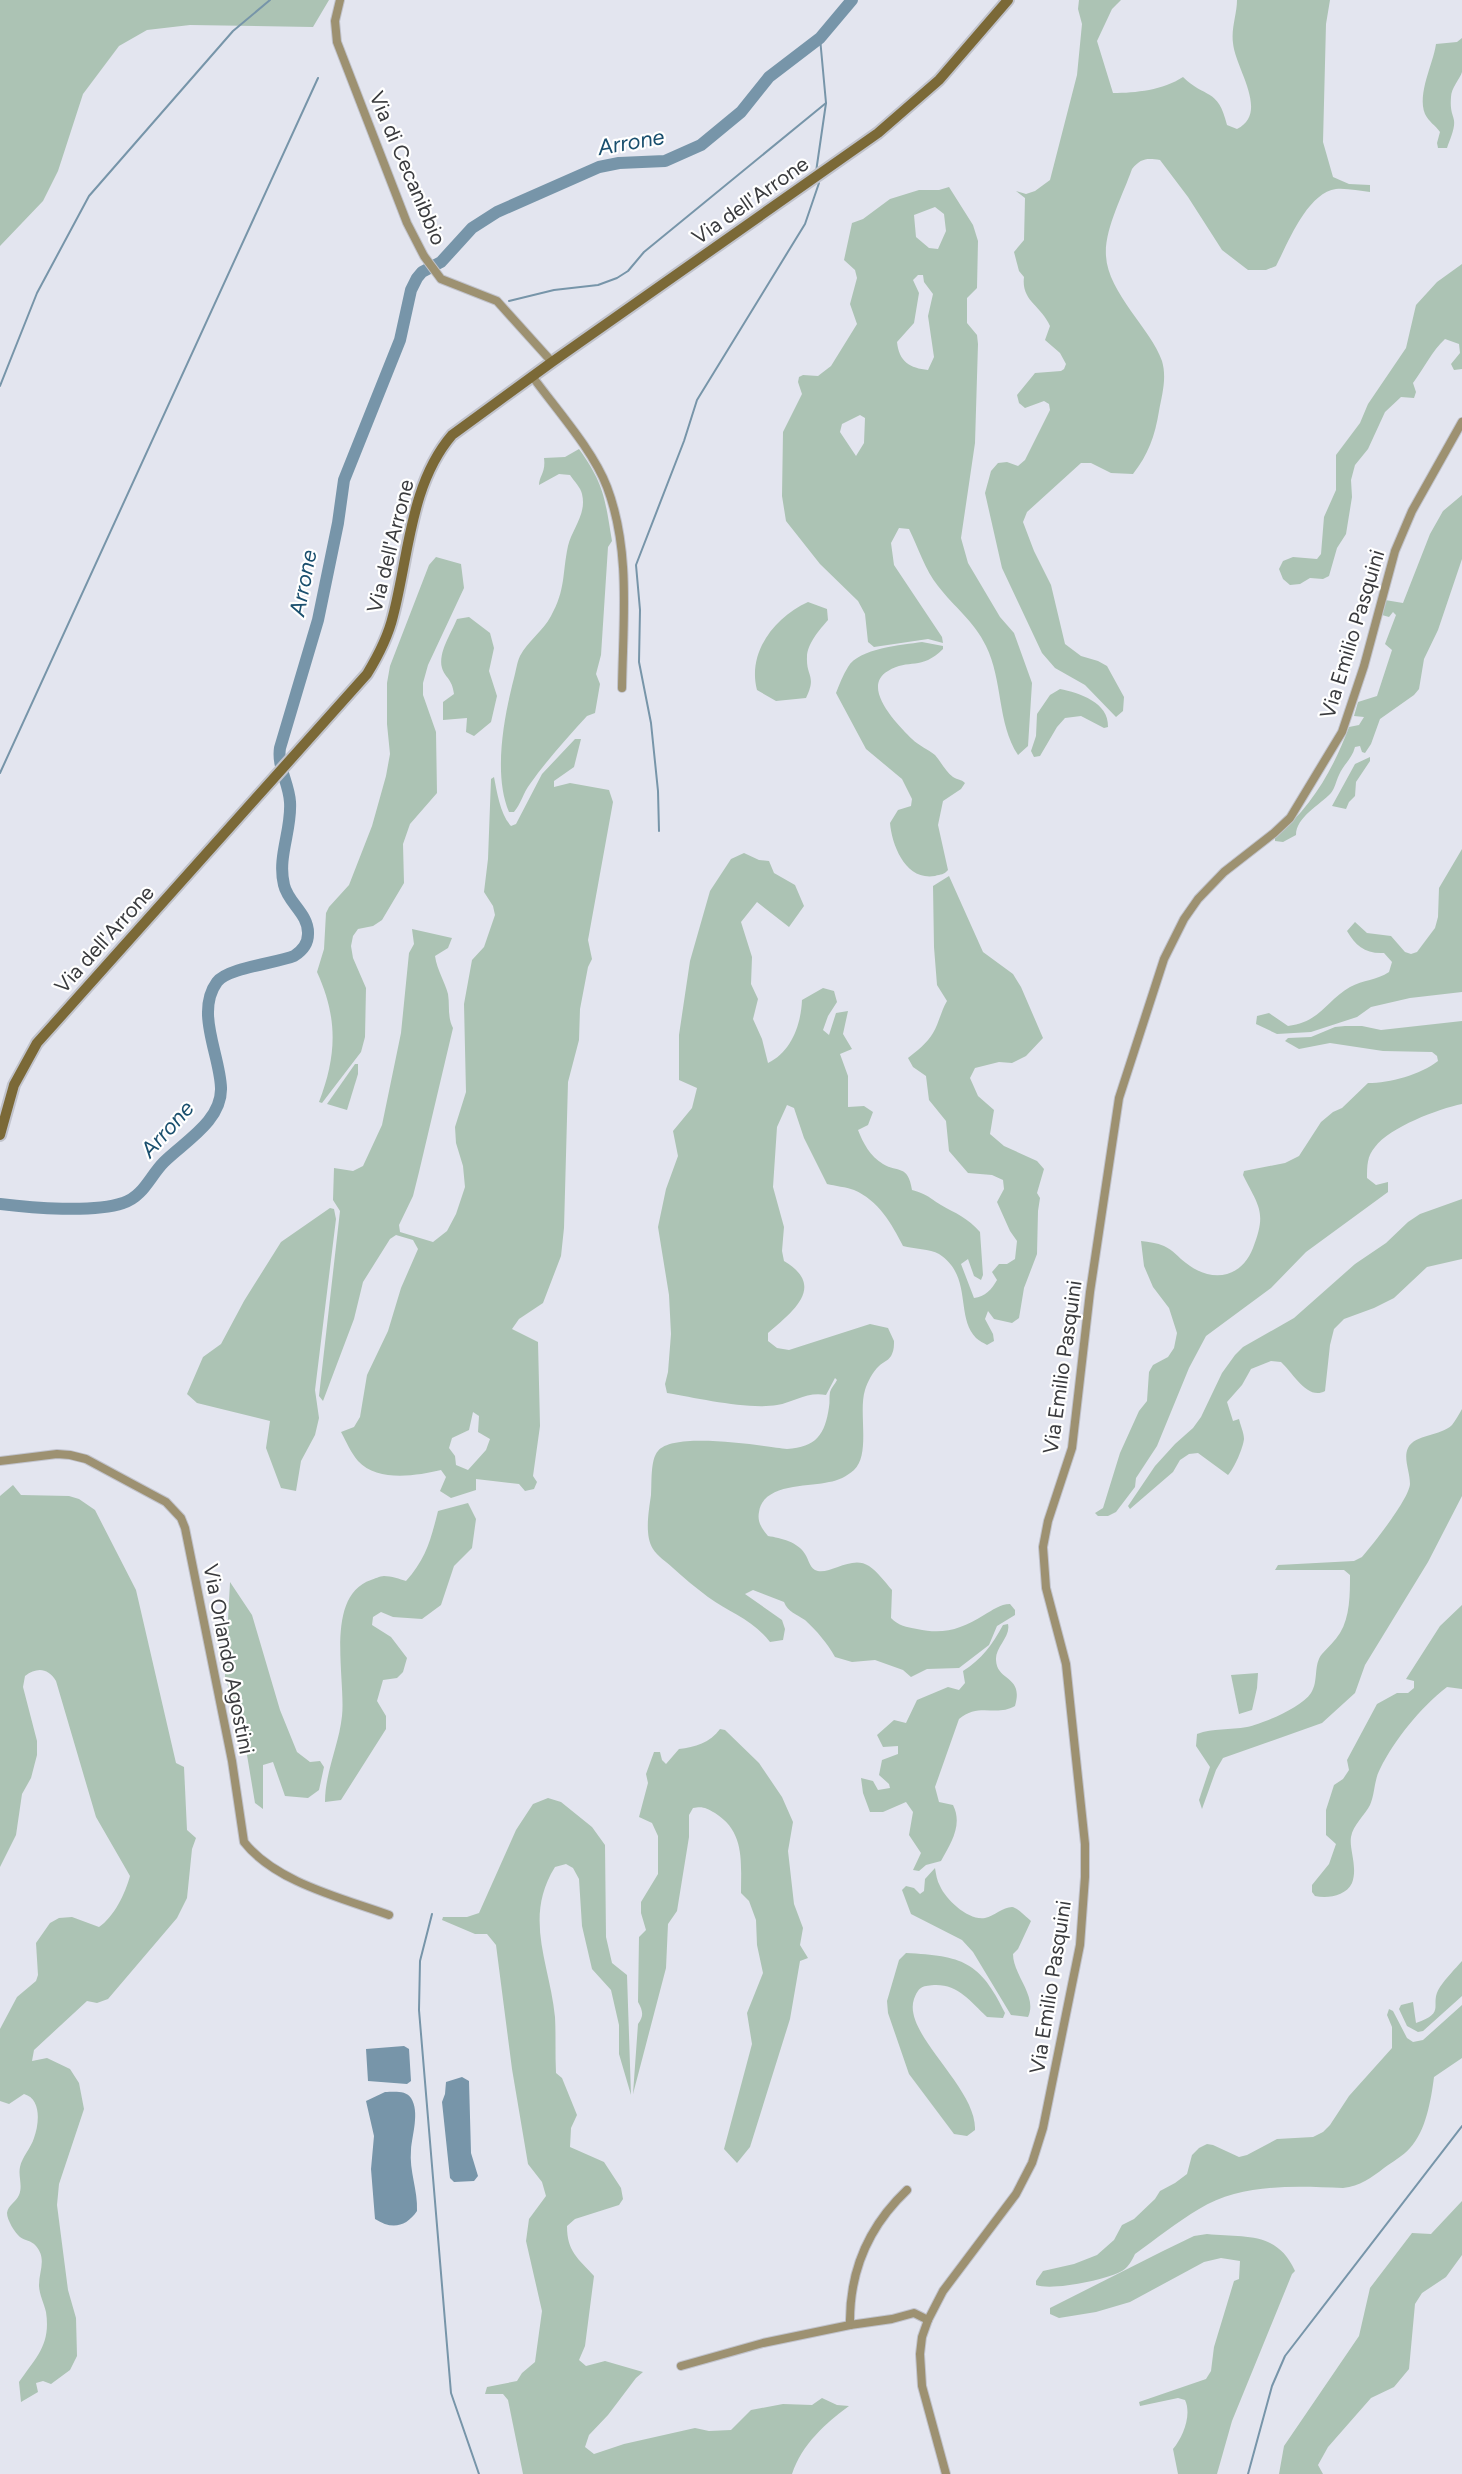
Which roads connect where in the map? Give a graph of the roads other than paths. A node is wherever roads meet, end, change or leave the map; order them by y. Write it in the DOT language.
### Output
graph roads {
  1 [pos="340,0"];
  2 [pos="1008,0"];
  3 [pos="552,362"];
  4 [pos="532,376"];
  5 [pos="1462,422"];
  6 [pos="622,688"];
  7 [pos="0,1135"];
  8 [pos="0,1461"];
  9 [pos="389,1915"];
  10 [pos="907,2190"];
  11 [pos="928,2320"];
  12 [pos="850,2325"];
  13 [pos="681,2366"];
  14 [pos="946,2474"];
  1 -- 3 [label="street, Via di Cecanibbio"];
  2 -- 3 [label="street, Via dell'Arrone"];
  3 -- 4 [label="street, Via dell'Arrone"];
  4 -- 6 [label="street"];
  4 -- 7 [label="street, Via dell'Arrone"];
  5 -- 11 [label="street, Via Emilio Pasquini"];
  8 -- 9 [label="street, Via Orlando Agostini"];
  10 -- 12 [label="street"];
  11 -- 12 [label="street"];
  11 -- 14 [label="street, Via Emilio Pasquini"];
  12 -- 13 [label="street"];
}
